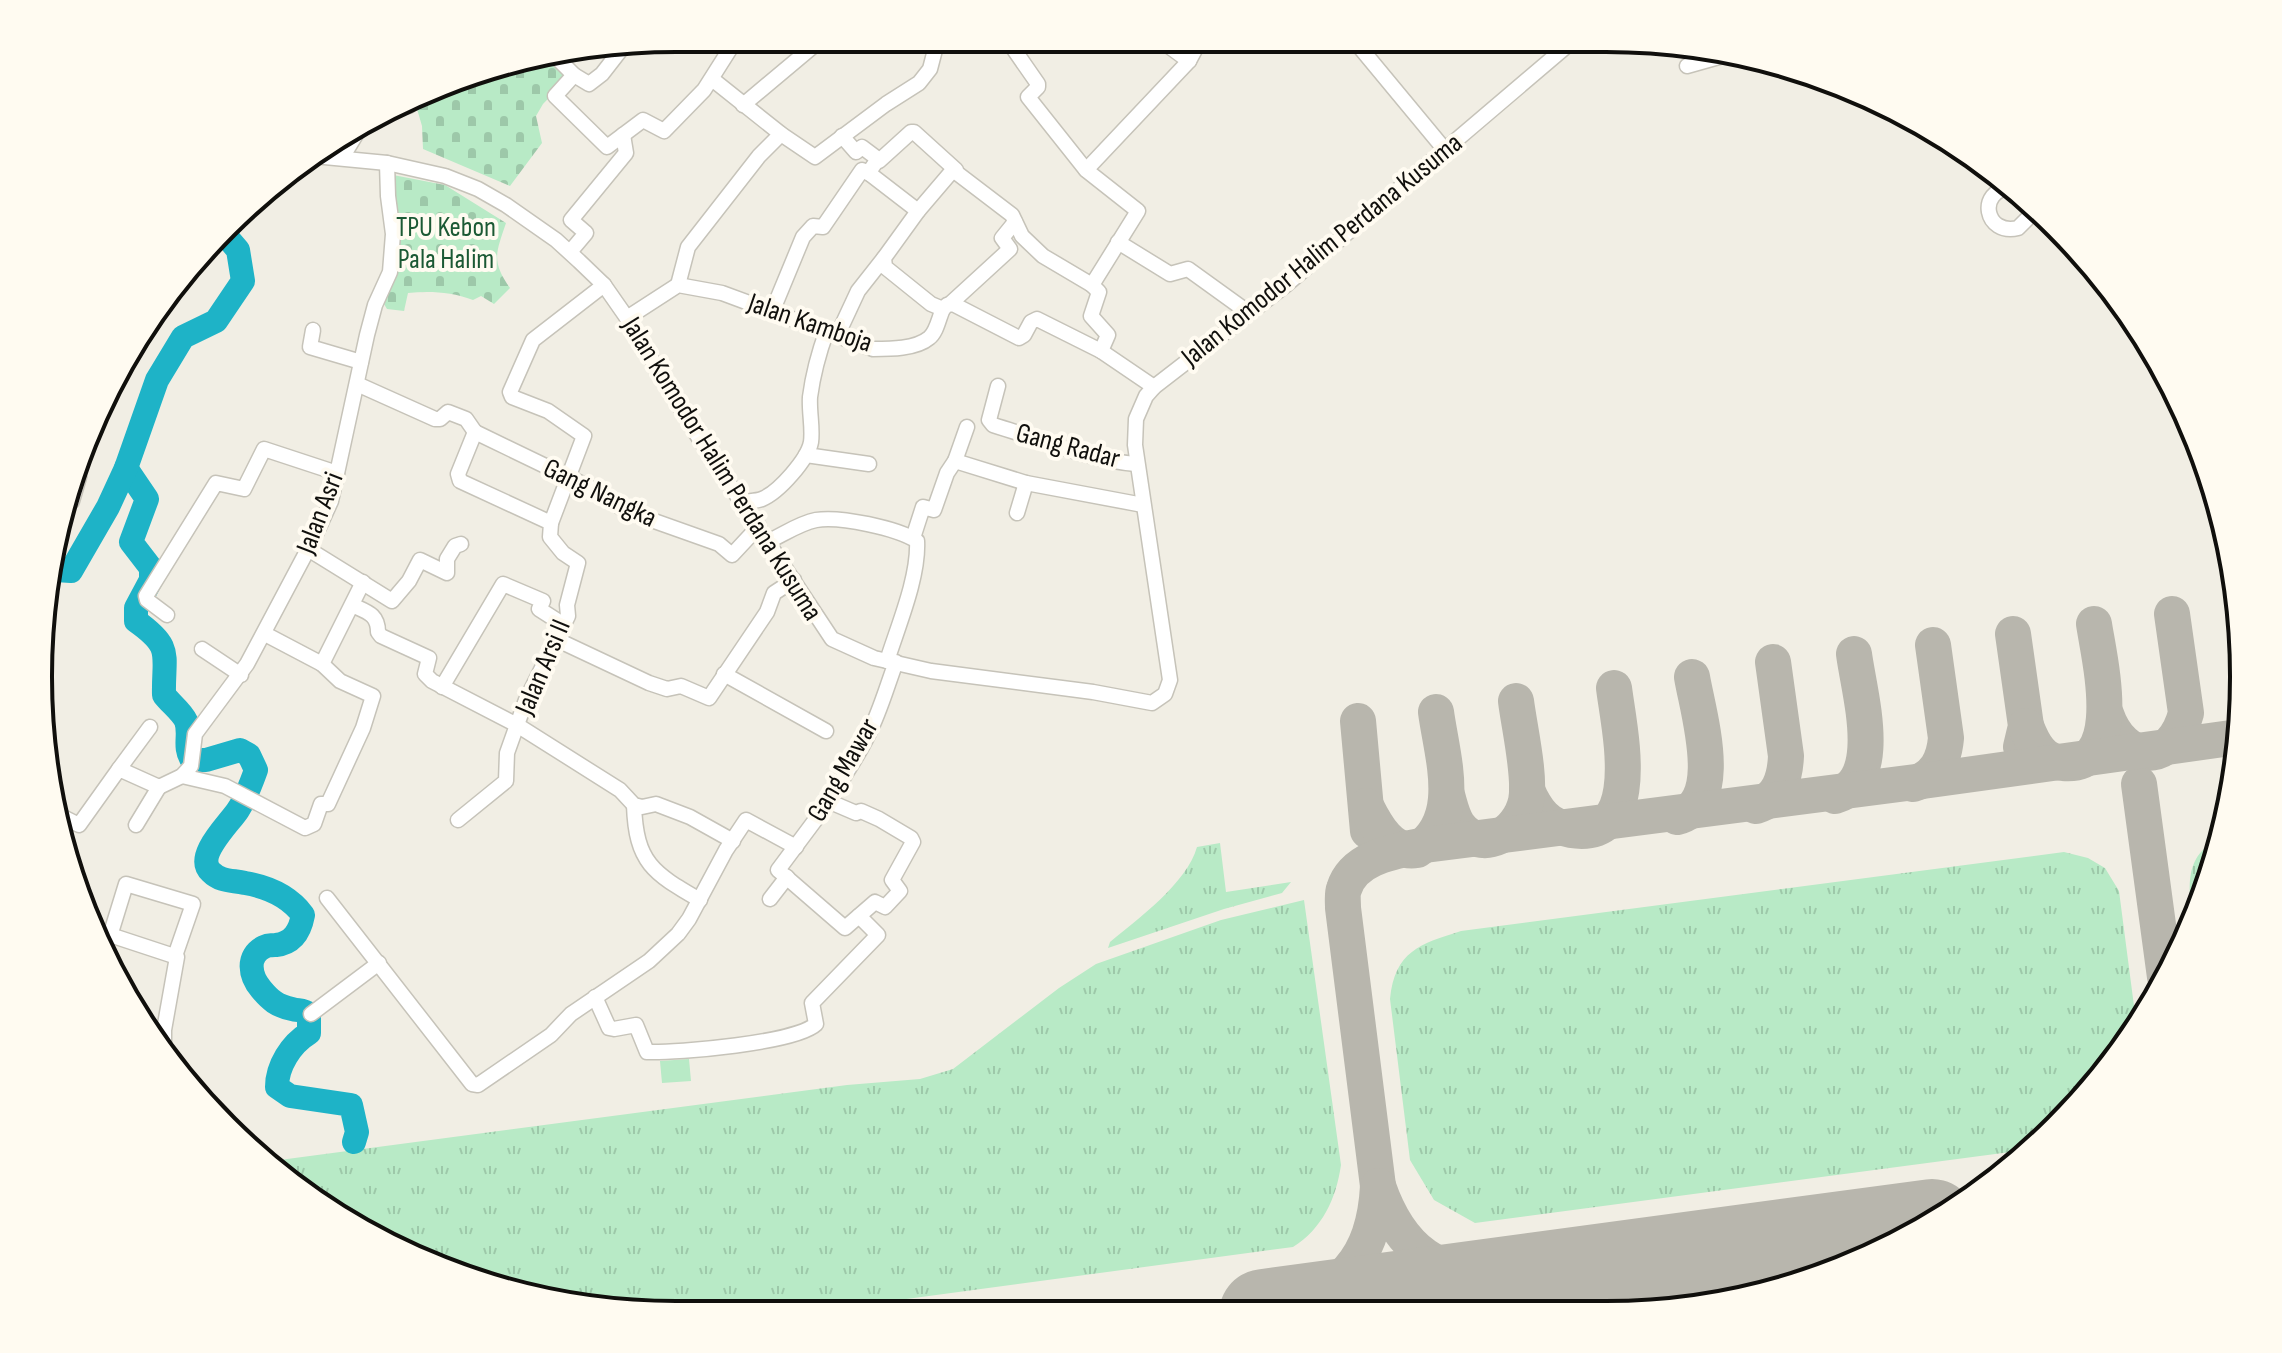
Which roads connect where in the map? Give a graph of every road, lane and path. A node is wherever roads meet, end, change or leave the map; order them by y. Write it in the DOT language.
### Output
graph roads {
  1 [pos="728,52"];
  2 [pos="806,52"];
  3 [pos="935,52"];
  4 [pos="1016,52"];
  5 [pos="1177,52"];
  6 [pos="1194,52"];
  7 [pos="1369,52"];
  8 [pos="1560,52"];
  9 [pos="617,55"];
  10 [pos="1707,60"];
  11 [pos="1189,61"];
  12 [pos="562,63"];
  13 [pos="1687,66"];
  14 [pos="574,75"];
  15 [pos="712,79"];
  16 [pos="743,105"];
  17 [pos="781,134"];
  18 [pos="623,135"];
  19 [pos="842,136"];
  20 [pos="350,145"];
  21 [pos="1445,150"];
  22 [pos="330,157"];
  23 [pos="342,158"];
  24 [pos="879,161"];
  25 [pos="387,163"];
  26 [pos="956,170"];
  27 [pos="1086,170"];
  28 [pos="870,174"];
  29 [pos="1998,191"];
  30 [pos="918,211"];
  31 [pos="2029,218"];
  32 [pos="1015,222"];
  33 [pos="1118,242"];
  34 [pos="570,252"];
  35 [pos="884,258"];
  36 [pos="604,285"];
  37 [pos="678,285"];
  38 [pos="1092,285"];
  39 [pos="946,306"];
  40 [pos="772,312"];
  41 [pos="1249,313"];
  42 [pos="627,318"];
  43 [pos="313,330"];
  44 [pos="833,332"];
  45 [pos="1101,351"];
  46 [pos="361,362"];
  47 [pos="357,384"];
  48 [pos="998,386"];
  49 [pos="1154,387"];
  50 [pos="967,427"];
  51 [pos="475,432"];
  52 [pos="806,455"];
  53 [pos="955,461"];
  54 [pos="869,464"];
  55 [pos="1136,464"];
  56 [pos="337,473"];
  57 [pos="568,476"];
  58 [pos="1026,483"];
  59 [pos="744,502"];
  60 [pos="1143,505"];
  61 [pos="1017,513"];
  62 [pos="551,523"];
  63 [pos="759,526"];
  64 [pos="913,538"];
  65 [pos="769,541"];
  66 [pos="461,544"];
  67 [pos="308,549"];
  68 [pos="794,580"];
  69 [pos="363,582"];
  70 [pos="352,605"];
  71 [pos="167,615"];
  72 [pos="561,631"];
  73 [pos="265,634"];
  74 [pos="202,649"];
  75 [pos="891,662"];
  76 [pos="322,664"];
  77 [pos="724,674"];
  78 [pos="241,675"];
  79 [pos="442,687"];
  80 [pos="517,725"];
  81 [pos="150,727"];
  82 [pos="826,731"];
  83 [pos="122,770"];
  84 [pos="186,771"];
  85 [pos="159,787"];
  86 [pos="828,801"];
  87 [pos="634,805"];
  88 [pos="69,820"];
  89 [pos="458,820"];
  90 [pos="136,825"];
  91 [pos="733,841"];
  92 [pos="796,847"];
  93 [pos="783,874"];
  94 [pos="327,898"];
  95 [pos="770,899"];
  96 [pos="700,900"];
  97 [pos="859,916"];
  98 [pos="106,929"];
  99 [pos="108,934"];
  100 [pos="175,956"];
  101 [pos="379,963"];
  102 [pos="595,997"];
  103 [pos="311,1014"];
  104 [pos="164,1033"];
  1 -- 15 [label="street"];
  2 -- 16 [label="street"];
  3 -- 19 [label="street"];
  4 -- 27 [label="street"];
  5 -- 11 [label="street"];
  6 -- 11 [label="street"];
  7 -- 21 [label="street"];
  8 -- 21 [label="street, Jalan Komodor Halim Perdana Kusuma"];
  9 -- 14 [label="street"];
  10 -- 13 [label="street"];
  11 -- 27 [label="street"];
  12 -- 14 [label="street"];
  14 -- 18 [label="street"];
  15 -- 16 [label="street"];
  15 -- 18 [label="street"];
  16 -- 17 [label="street"];
  17 -- 19 [label="street"];
  17 -- 37 [label="street"];
  18 -- 34 [label="street"];
  19 -- 24 [label="street"];
  20 -- 23 [label="street"];
  21 -- 41 [label="street, Jalan Komodor Halim Perdana Kusuma"];
  22 -- 23 [label="street, Jalan Komodor Halim Perdana Kusuma"];
  23 -- 25 [label="street, Jalan Komodor Halim Perdana Kusuma"];
  24 -- 26 [label="street"];
  24 -- 28 [label="street"];
  25 -- 34 [label="street, Jalan Komodor Halim Perdana Kusuma"];
  25 -- 46 [label="street, Jalan Asri"];
  26 -- 30 [label="street"];
  26 -- 32 [label="street"];
  27 -- 33 [label="street"];
  28 -- 30 [label="street"];
  28 -- 40 [label="street"];
  29 -- 31 [label="street"];
  30 -- 35 [label="street"];
  32 -- 38 [label="street"];
  32 -- 39 [label="street, Jalan Kamboja"];
  33 -- 38 [label="street"];
  33 -- 41 [label="street"];
  34 -- 36 [label="street, Jalan Komodor Halim Perdana Kusuma"];
  35 -- 39 [label="street"];
  35 -- 44 [label="street"];
  36 -- 42 [label="street, Jalan Komodor Halim Perdana Kusuma"];
  36 -- 57 [label="street"];
  37 -- 40 [label="street, Jalan Kamboja"];
  37 -- 42 [label="street"];
  38 -- 45 [label="street"];
  39 -- 44 [label="street, Jalan Kamboja"];
  39 -- 45 [label="street"];
  40 -- 44 [label="street, Jalan Kamboja"];
  41 -- 49 [label="street, Jalan Komodor Halim Perdana Kusuma"];
  42 -- 59 [label="street, Jalan Komodor Halim Perdana Kusuma"];
  43 -- 46 [label="street"];
  44 -- 52 [label="street"];
  45 -- 49 [label="street"];
  46 -- 47 [label="street, Jalan Asri"];
  47 -- 51 [label="street"];
  47 -- 56 [label="street, Jalan Asri"];
  48 -- 55 [label="street, Gang Radar"];
  49 -- 55 [label="street, Jalan Komodor Halim Perdana Kusuma"];
  50 -- 53 [label="street"];
  51 -- 57 [label="street, Gang Nangka"];
  51 -- 62 [label="street"];
  52 -- 54 [label="street"];
  52 -- 59 [label="street"];
  53 -- 58 [label="street"];
  53 -- 64 [label="street"];
  55 -- 60 [label="street, Jalan Komodor Halim Perdana Kusuma"];
  56 -- 67 [label="street, Jalan Asri"];
  56 -- 71 [label="street"];
  57 -- 62 [label="street"];
  57 -- 63 [label="street, Gang Nangka"];
  58 -- 60 [label="street"];
  58 -- 61 [label="street"];
  59 -- 63 [label="street, Jalan Komodor Halim Perdana Kusuma"];
  60 -- 75 [label="street, Jalan Komodor Halim Perdana Kusuma"];
  62 -- 72 [label="street, Jalan Arsi II"];
  63 -- 65 [label="street, Jalan Komodor Halim Perdana Kusuma"];
  64 -- 65 [label="street"];
  64 -- 75 [label="street, Gang Mawar"];
  65 -- 68 [label="street, Jalan Komodor Halim Perdana Kusuma"];
  66 -- 69 [label="street"];
  67 -- 69 [label="street"];
  67 -- 73 [label="street, Jalan Asri"];
  68 -- 75 [label="street, Jalan Komodor Halim Perdana Kusuma"];
  68 -- 77 [label="street"];
  69 -- 70 [label="street"];
  70 -- 76 [label="street"];
  70 -- 79 [label="street"];
  72 -- 77 [label="street"];
  72 -- 79 [label="street"];
  72 -- 80 [label="street, Jalan Arsi II"];
  73 -- 76 [label="street"];
  73 -- 78 [label="street, Jalan Asri"];
  74 -- 78 [label="street"];
  75 -- 86 [label="street, Gang Mawar"];
  76 -- 84 [label="street"];
  77 -- 82 [label="street"];
  78 -- 84 [label="street, Jalan Asri"];
  79 -- 80 [label="street"];
  80 -- 87 [label="street, Jalan Arsi II"];
  80 -- 89 [label="street"];
  81 -- 83 [label="street"];
  83 -- 85 [label="street"];
  83 -- 88 [label="street"];
  84 -- 85 [label="street"];
  85 -- 90 [label="street"];
  86 -- 92 [label="street, Gang Mawar"];
  86 -- 97 [label="street"];
  87 -- 91 [label="street"];
  87 -- 96 [label="street"];
  91 -- 92 [label="street"];
  91 -- 96 [label="street"];
  92 -- 93 [label="street, Gang Mawar"];
  93 -- 95 [label="street, Gang Mawar"];
  93 -- 97 [label="street"];
  94 -- 101 [label="street"];
  96 -- 102 [label="street"];
  97 -- 102 [label="street"];
  98 -- 100 [label="street"];
  99 -- 100 [label="street"];
  100 -- 104 [label="street"];
  101 -- 102 [label="street"];
  101 -- 103 [label="street"];
}
